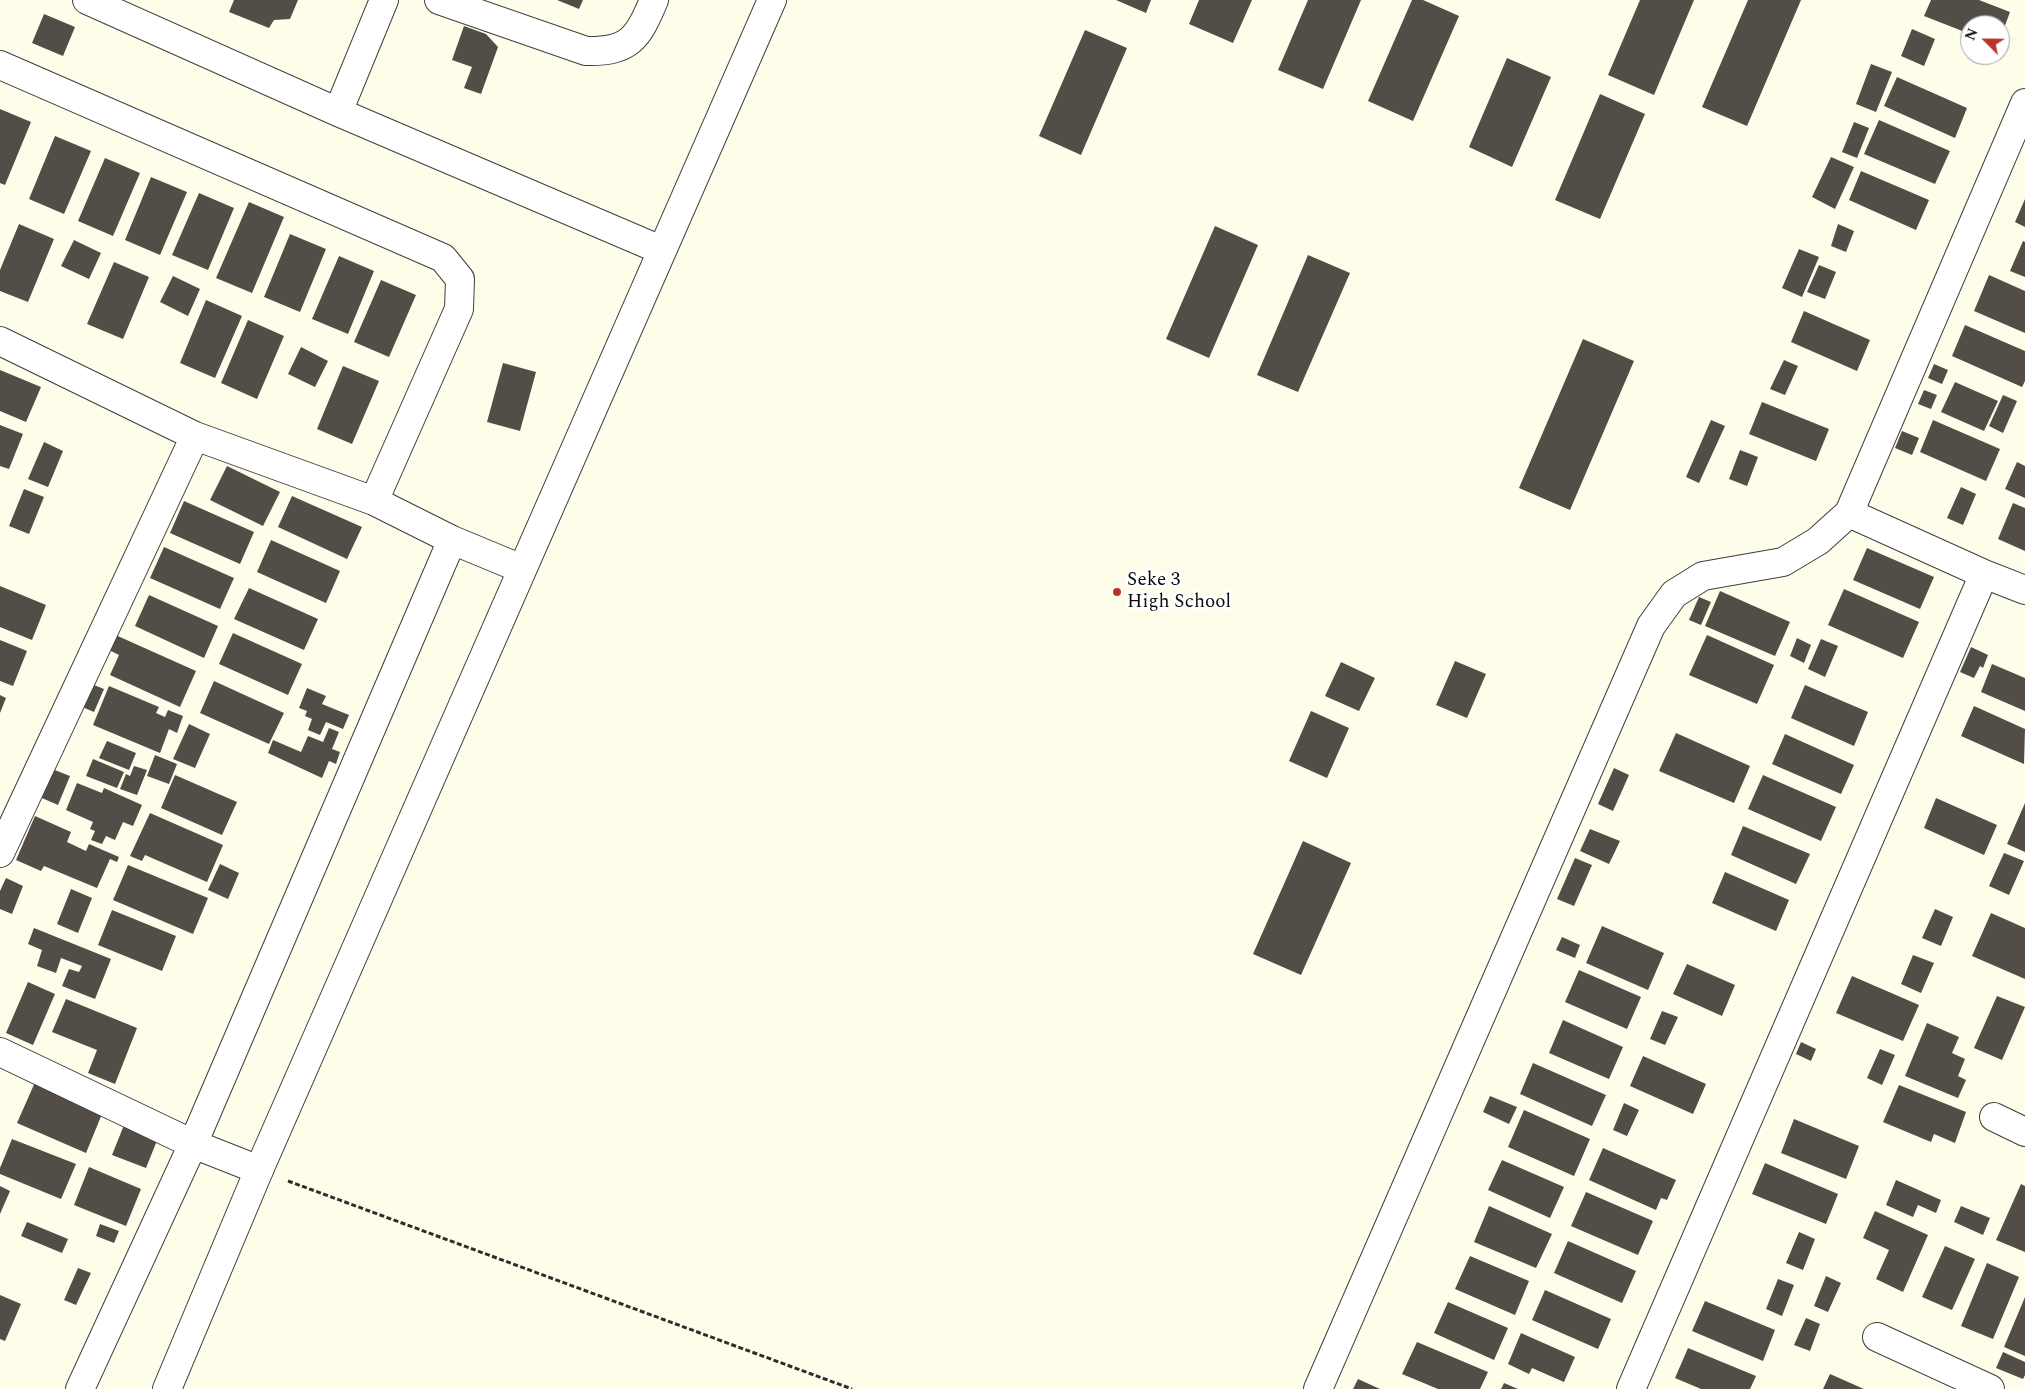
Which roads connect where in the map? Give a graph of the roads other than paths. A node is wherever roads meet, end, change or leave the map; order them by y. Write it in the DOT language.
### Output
graph roads {
  1 [pos="384,0"];
  2 [pos="439,0"];
  3 [pos="654,0"];
  4 [pos="772,0"];
  5 [pos="99,2"];
  6 [pos="0,64"];
  7 [pos="2025,103"];
  8 [pos="338,112"];
  9 [pos="661,250"];
  10 [pos="0,341"];
  11 [pos="195,436"];
  12 [pos="374,501"];
  13 [pos="1848,513"];
  14 [pos="452,540"];
  15 [pos="522,569"];
  16 [pos="1984,574"];
  17 [pos="2025,590"];
  18 [pos="0,853"];
  19 [pos="0,1052"];
  20 [pos="1994,1117"];
  21 [pos="2025,1132"];
  22 [pos="193,1144"];
  23 [pos="259,1170"];
  24 [pos="1876,1337"];
  25 [pos="80,1389"];
  26 [pos="167,1389"];
  27 [pos="1318,1389"];
  28 [pos="1631,1389"];
  29 [pos="1990,1389"];
  1 -- 8 [label="street"];
  2 -- 3 [label="street"];
  4 -- 9 [label="street"];
  5 -- 8 [label="street"];
  6 -- 12 [label="street"];
  7 -- 13 [label="street"];
  8 -- 9 [label="street"];
  9 -- 15 [label="street"];
  10 -- 11 [label="street"];
  11 -- 12 [label="street"];
  11 -- 18 [label="street"];
  12 -- 14 [label="street"];
  13 -- 16 [label="street"];
  13 -- 27 [label="street"];
  14 -- 15 [label="street"];
  14 -- 22 [label="street"];
  15 -- 23 [label="street"];
  16 -- 17 [label="street"];
  16 -- 28 [label="street"];
  19 -- 22 [label="street"];
  20 -- 21 [label="street"];
  22 -- 23 [label="street"];
  22 -- 25 [label="street"];
  23 -- 26 [label="street"];
  24 -- 29 [label="street"];
}
